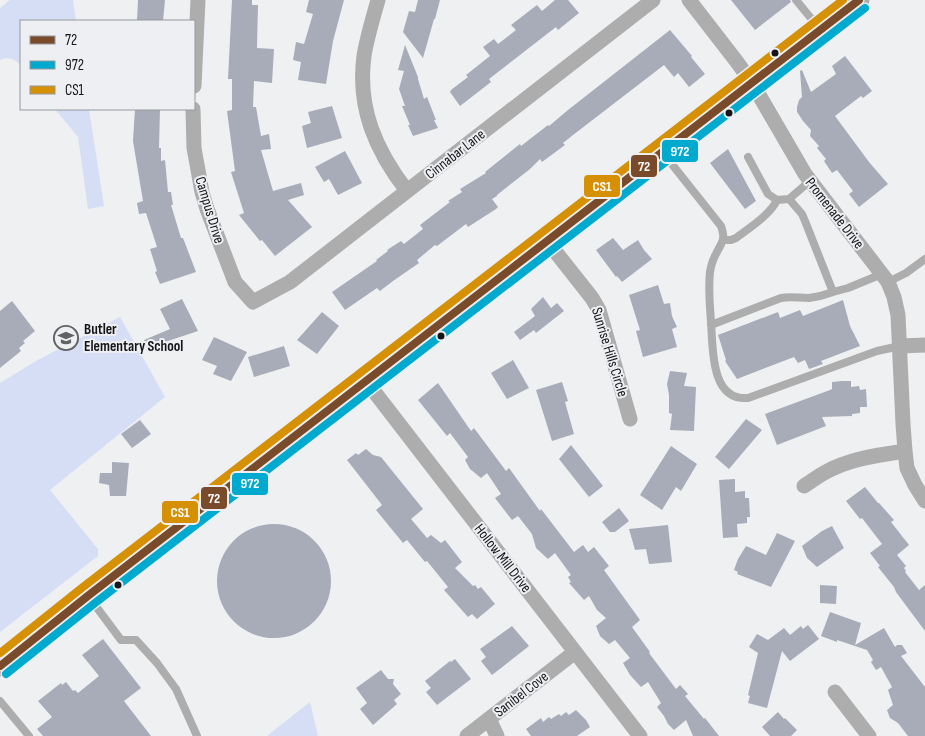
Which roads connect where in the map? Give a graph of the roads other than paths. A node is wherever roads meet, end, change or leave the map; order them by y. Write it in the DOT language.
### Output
graph roads {
  1 [pos="198,0"];
  2 [pos="378,0"];
  3 [pos="653,0"];
  4 [pos="689,0"];
  5 [pos="796,0"];
  6 [pos="859,0"];
  7 [pos="820,30"];
  8 [pos="195,64"];
  9 [pos="752,83"];
  10 [pos="193,110"];
  11 [pos="662,152"];
  12 [pos="748,158"];
  13 [pos="810,181"];
  14 [pos="407,191"];
  15 [pos="789,199"];
  16 [pos="777,200"];
  17 [pos="723,240"];
  18 [pos="547,241"];
  19 [pos="925,259"];
  20 [pos="885,278"];
  21 [pos="833,292"];
  22 [pos="252,302"];
  23 [pos="711,325"];
  24 [pos="925,345"];
  25 [pos="900,346"];
  26 [pos="366,381"];
  27 [pos="630,419"];
  28 [pos="905,451"];
  29 [pos="804,486"];
  30 [pos="925,501"];
  31 [pos="88,595"];
  32 [pos="576,652"];
  33 [pos="0,666"];
  34 [pos="835,692"];
  35 [pos="0,700"];
  36 [pos="489,719"];
  37 [pos="29,736"];
  38 [pos="197,736"];
  39 [pos="467,736"];
  40 [pos="497,736"];
  41 [pos="640,736"];
  42 [pos="869,736"];
  1 -- 8 [label="street"];
  2 -- 14 [label="street"];
  3 -- 14 [label="street, Cinnabar Lane"];
  4 -- 9 [label="street, Promenade Drive"];
  5 -- 7 [label="lane"];
  6 -- 7 [label="main road"];
  7 -- 9 [label="main road"];
  9 -- 11 [label="main road"];
  9 -- 13 [label="street, Promenade Drive"];
  10 -- 22 [label="street, Campus Drive"];
  11 -- 17 [label="lane"];
  11 -- 18 [label="main road"];
  12 -- 16 [label="lane"];
  13 -- 15 [label="lane"];
  13 -- 20 [label="street, Promenade Drive"];
  14 -- 22 [label="street, Cinnabar Lane"];
  15 -- 16 [label="lane"];
  15 -- 21 [label="lane"];
  16 -- 17 [label="lane"];
  17 -- 23 [label="lane"];
  18 -- 26 [label="main road"];
  18 -- 27 [label="street, Sunrise Hills Circle"];
  19 -- 20 [label="lane"];
  20 -- 21 [label="lane"];
  20 -- 25 [label="street, Promenade Drive"];
  21 -- 23 [label="lane"];
  23 -- 25 [label="lane"];
  24 -- 25 [label="street"];
  25 -- 28 [label="street, Promenade Drive"];
  26 -- 31 [label="main road"];
  26 -- 32 [label="street, Hollow Mill Drive"];
  28 -- 29 [label="street"];
  28 -- 30 [label="street, Promenade Drive"];
  31 -- 33 [label="main road"];
  31 -- 38 [label="lane"];
  32 -- 36 [label="street, Sanibel Cove"];
  32 -- 41 [label="street, Hollow Mill Drive"];
  34 -- 42 [label="street"];
  35 -- 37 [label="lane"];
  36 -- 39 [label="street, Sanibel Cove"];
  36 -- 40 [label="street"];
}
